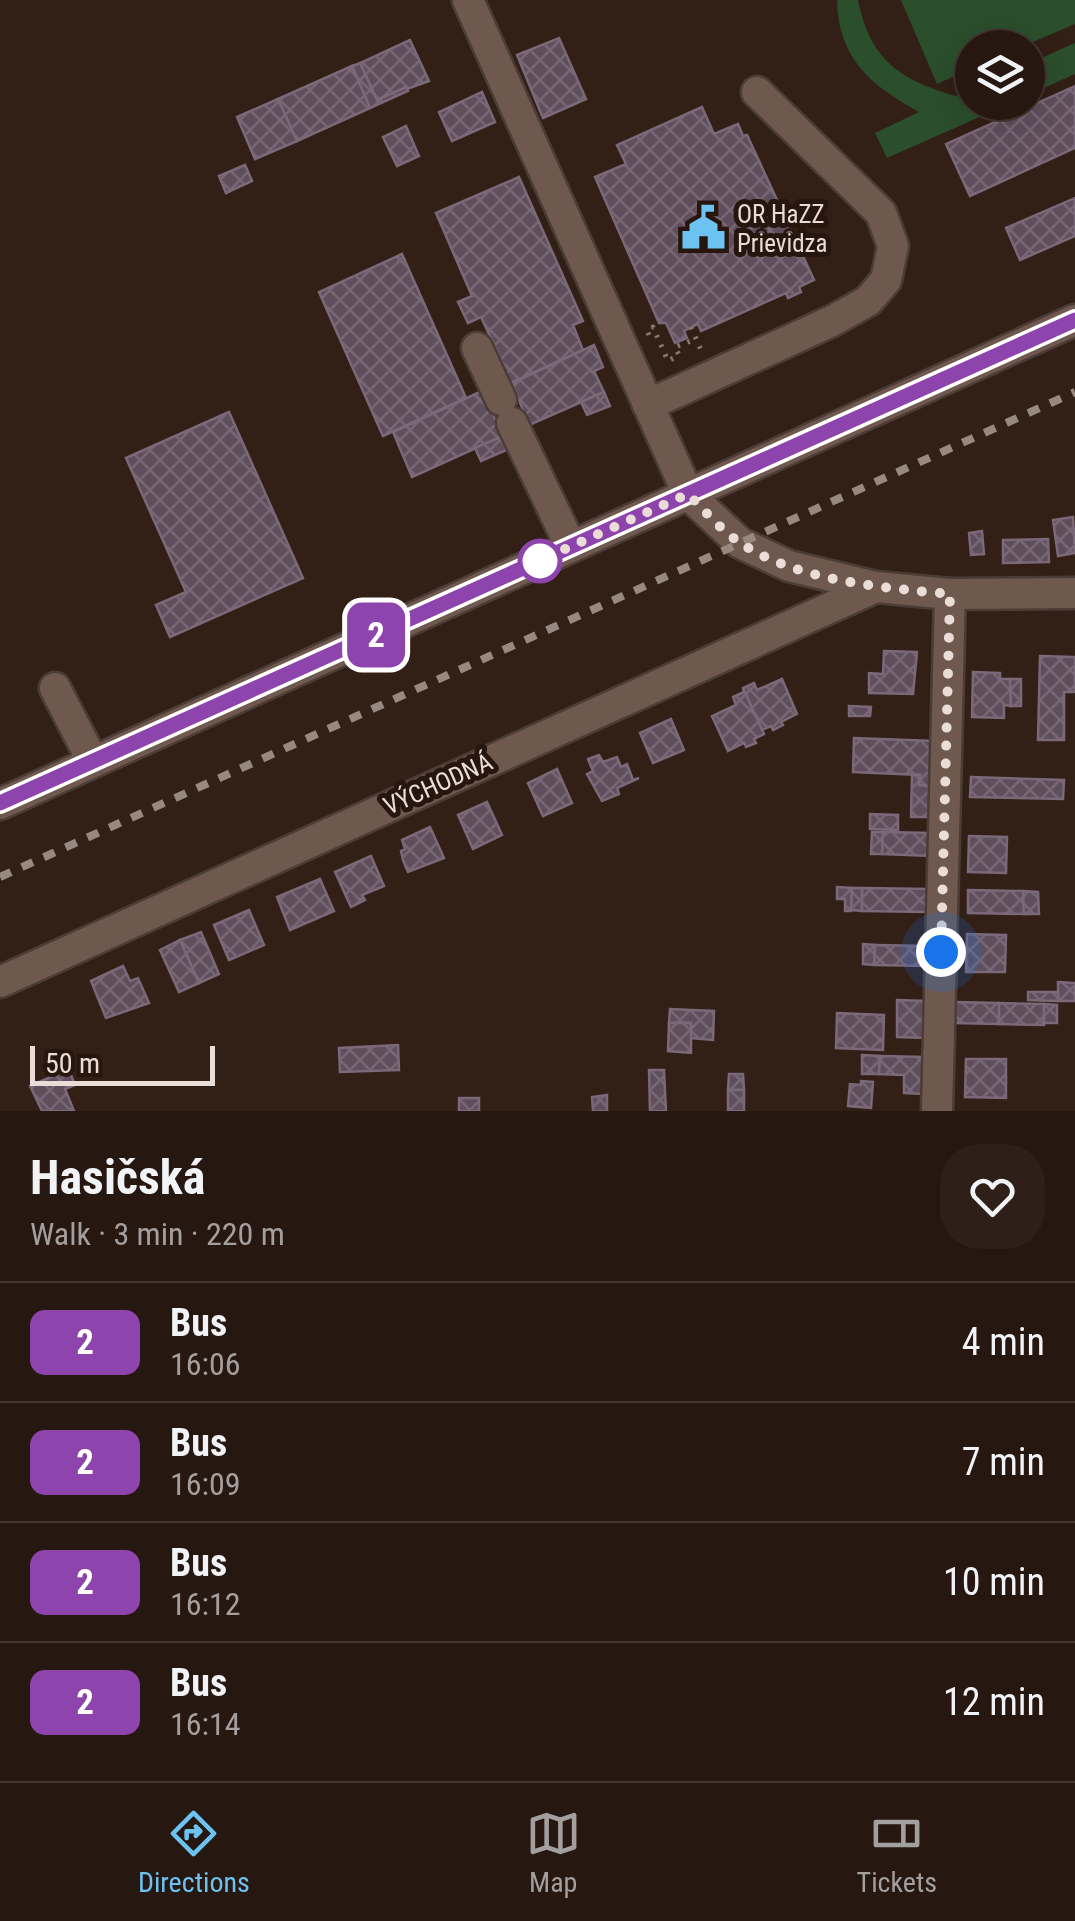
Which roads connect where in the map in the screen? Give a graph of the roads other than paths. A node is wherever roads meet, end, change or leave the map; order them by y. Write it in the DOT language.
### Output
graph roads {
  1 [pos="468,0"];
  2 [pos="757,92"];
  3 [pos="1075,320"];
  4 [pos="478,348"];
  5 [pos="648,405"];
  6 [pos="688,494"];
  7 [pos="570,547"];
  8 [pos="876,587"];
  9 [pos="1075,592"];
  10 [pos="950,594"];
  11 [pos="55,688"];
  12 [pos="93,762"];
  13 [pos="0,804"];
  14 [pos="0,982"];
  15 [pos="937,1111"];
  1 -- 5 [label="street"];
  2 -- 5 [label="street"];
  3 -- 6 [label="street"];
  4 -- 7 [label="street"];
  5 -- 6 [label="street"];
  6 -- 7 [label="street"];
  6 -- 8 [label="street, VÝCHODNÁ"];
  7 -- 12 [label="street"];
  8 -- 10 [label="street, VÝCHODNÁ"];
  8 -- 14 [label="street, VÝCHODNÁ"];
  9 -- 10 [label="street, VÝCHODNÁ"];
  10 -- 15 [label="street"];
  11 -- 12 [label="street"];
  12 -- 13 [label="street"];
}
